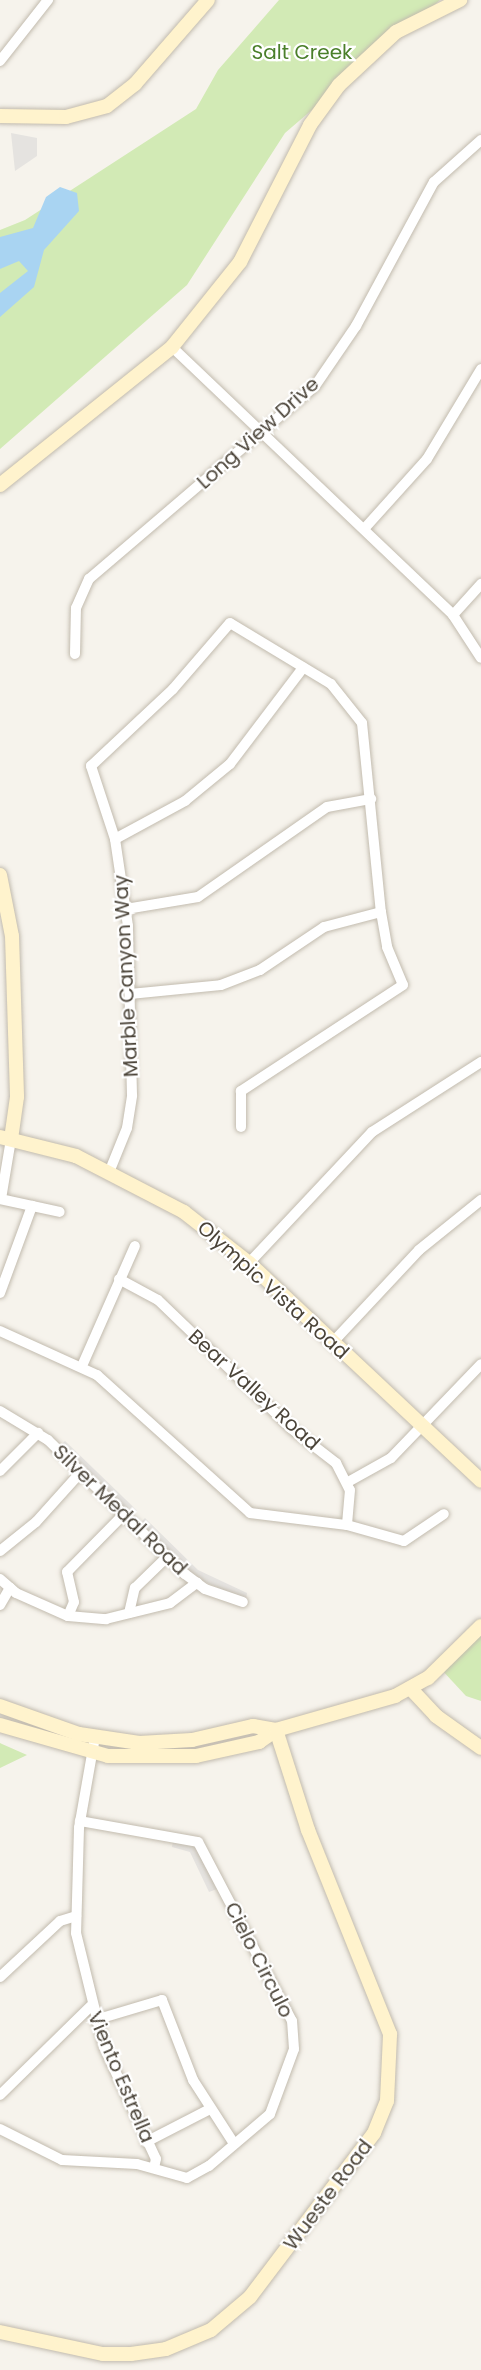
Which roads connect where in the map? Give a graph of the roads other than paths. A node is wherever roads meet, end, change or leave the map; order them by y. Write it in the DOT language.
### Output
graph roads {
  1 [pos="48,0"];
  2 [pos="208,0"];
  3 [pos="460,0"];
  4 [pos="0,61"];
  5 [pos="0,116"];
  6 [pos="481,140"];
  7 [pos="172,347"];
  8 [pos="481,369"];
  9 [pos="263,434"];
  10 [pos="0,485"];
  11 [pos="364,530"];
  12 [pos="481,584"];
  13 [pos="453,615"];
  14 [pos="75,654"];
  15 [pos="481,658"];
  16 [pos="303,668"];
  17 [pos="371,799"];
  18 [pos="115,839"];
  19 [pos="0,875"];
  20 [pos="126,909"];
  21 [pos="381,912"];
  22 [pos="130,994"];
  23 [pos="481,1062"];
  24 [pos="242,1127"];
  25 [pos="6,1138"];
  26 [pos="110,1170"];
  27 [pos="0,1199"];
  28 [pos="481,1200"];
  29 [pos="32,1206"];
  30 [pos="60,1212"];
  31 [pos="135,1246"];
  32 [pos="249,1263"];
  33 [pos="119,1279"];
  34 [pos="0,1293"];
  35 [pos="0,1331"];
  36 [pos="333,1342"];
  37 [pos="481,1364"];
  38 [pos="81,1366"];
  39 [pos="0,1411"];
  40 [pos="423,1426"];
  41 [pos="38,1433"];
  42 [pos="0,1471"];
  43 [pos="81,1472"];
  44 [pos="481,1481"];
  45 [pos="348,1482"];
  46 [pos="124,1514"];
  47 [pos="444,1514"];
  48 [pos="347,1525"];
  49 [pos="0,1551"];
  50 [pos="167,1557"];
  51 [pos="0,1579"];
  52 [pos="197,1583"];
  53 [pos="10,1588"];
  54 [pos="243,1602"];
  55 [pos="0,1605"];
  56 [pos="129,1613"];
  57 [pos="68,1616"];
  58 [pos="481,1626"];
  59 [pos="411,1689"];
  60 [pos="0,1706"];
  61 [pos="0,1725"];
  62 [pos="276,1730"];
  63 [pos="95,1737"];
  64 [pos="481,1748"];
  65 [pos="92,1753"];
  66 [pos="80,1821"];
  67 [pos="76,1916"];
  68 [pos="0,1977"];
  69 [pos="91,2006"];
  70 [pos="95,2020"];
  71 [pos="0,2095"];
  72 [pos="210,2109"];
  73 [pos="0,2129"];
  74 [pos="146,2142"];
  75 [pos="233,2142"];
  76 [pos="154,2168"];
  77 [pos="0,2332"];
  1 -- 4 [label="street"];
  2 -- 5 [label="street"];
  3 -- 7 [label="street"];
  6 -- 9 [label="street, Long View Drive"];
  7 -- 9 [label="street"];
  7 -- 10 [label="street"];
  8 -- 11 [label="street"];
  9 -- 11 [label="street"];
  9 -- 14 [label="street, Long View Drive"];
  11 -- 13 [label="street"];
  12 -- 13 [label="street"];
  13 -- 15 [label="street"];
  16 -- 17 [label="street"];
  16 -- 18 [label="street"];
  16 -- 18 [label="street, Marble Canyon Way"];
  17 -- 20 [label="street"];
  17 -- 21 [label="street"];
  18 -- 20 [label="street, Marble Canyon Way"];
  19 -- 25 [label="street"];
  20 -- 22 [label="street, Marble Canyon Way"];
  21 -- 22 [label="street"];
  21 -- 24 [label="street"];
  22 -- 26 [label="street, Marble Canyon Way"];
  23 -- 32 [label="street"];
  25 -- 26 [label="street, Olympic Vista Road"];
  25 -- 27 [label="street"];
  26 -- 32 [label="street, Olympic Vista Road"];
  27 -- 29 [label="street"];
  28 -- 36 [label="street"];
  29 -- 30 [label="street"];
  29 -- 34 [label="street"];
  31 -- 33 [label="street"];
  32 -- 36 [label="street, Olympic Vista Road"];
  33 -- 38 [label="street"];
  33 -- 45 [label="street, Bear Valley Road"];
  35 -- 38 [label="street"];
  36 -- 40 [label="street, Olympic Vista Road"];
  37 -- 40 [label="street"];
  38 -- 48 [label="street"];
  39 -- 41 [label="street, Silver Medal Road"];
  40 -- 44 [label="street, Olympic Vista Road"];
  40 -- 45 [label="street"];
  41 -- 42 [label="street"];
  41 -- 43 [label="street, Silver Medal Road"];
  43 -- 46 [label="street, Silver Medal Road"];
  43 -- 49 [label="street"];
  45 -- 48 [label="street"];
  46 -- 50 [label="street, Silver Medal Road"];
  46 -- 57 [label="street"];
  47 -- 48 [label="street"];
  50 -- 52 [label="street, Silver Medal Road"];
  50 -- 56 [label="street"];
  51 -- 53 [label="street"];
  52 -- 54 [label="street, Silver Medal Road"];
  52 -- 56 [label="street"];
  53 -- 55 [label="street"];
  53 -- 57 [label="street"];
  56 -- 57 [label="street"];
  58 -- 59 [label="street"];
  59 -- 62 [label="street"];
  59 -- 64 [label="street"];
  60 -- 63 [label="street"];
  61 -- 65 [label="street"];
  62 -- 63 [label="street"];
  62 -- 65 [label="street"];
  62 -- 77 [label="street, Wueste Road"];
  63 -- 65 [label="street, Viento Estrella"];
  65 -- 66 [label="street, Viento Estrella"];
  66 -- 67 [label="street, Viento Estrella"];
  66 -- 75 [label="street, Cielo Circulo"];
  67 -- 68 [label="street"];
  67 -- 69 [label="street, Viento Estrella"];
  69 -- 70 [label="street, Viento Estrella"];
  69 -- 71 [label="street"];
  70 -- 72 [label="street"];
  70 -- 74 [label="street, Viento Estrella"];
  72 -- 74 [label="street"];
  72 -- 75 [label="street"];
  73 -- 76 [label="street, Cielo Circulo"];
  74 -- 76 [label="street, Viento Estrella"];
  75 -- 76 [label="street, Cielo Circulo"];
}
